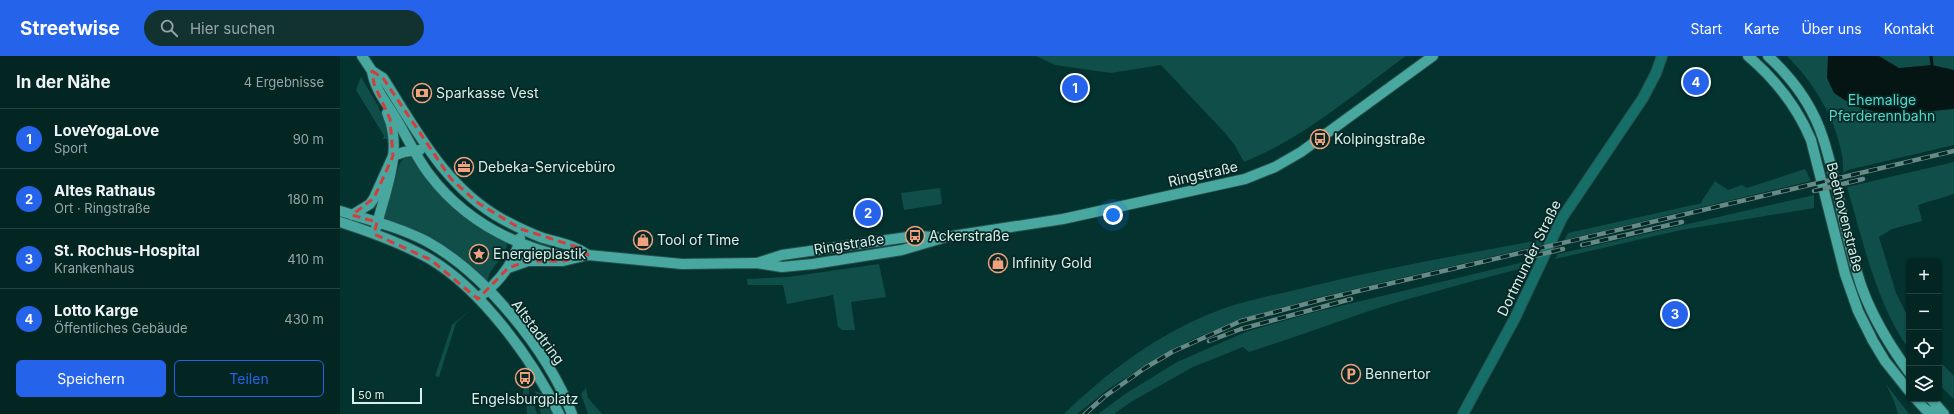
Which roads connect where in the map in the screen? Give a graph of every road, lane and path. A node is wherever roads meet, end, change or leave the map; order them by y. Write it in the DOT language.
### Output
graph roads {
  1 [pos="362,56"];
  2 [pos="1433,56"];
  3 [pos="1662,56"];
  4 [pos="1748,56"];
  5 [pos="1768,56"];
  6 [pos="372,71"];
  7 [pos="385,103"];
  8 [pos="428,150"];
  9 [pos="414,151"];
  10 [pos="393,156"];
  11 [pos="340,211"];
  12 [pos="352,215"];
  13 [pos="340,222"];
  14 [pos="377,222"];
  15 [pos="521,229"];
  16 [pos="374,234"];
  17 [pos="518,243"];
  18 [pos="588,256"];
  19 [pos="574,259"];
  20 [pos="508,268"];
  21 [pos="488,291"];
  22 [pos="478,299"];
  23 [pos="1906,368"];
  24 [pos="1906,387"];
  25 [pos="1919,402"];
  26 [pos="1934,402"];
  27 [pos="559,414"];
  28 [pos="572,414"];
  29 [pos="1462,414"];
  30 [pos="1934,414"];
  31 [pos="1944,414"];
  1 -- 6 [label="main road"];
  2 -- 18 [label="main road, Ringstraße"];
  3 -- 29 [label="street, Dortmunder Straße"];
  4 -- 24 [label="main road, Beethovenstraße"];
  5 -- 23 [label="main road, Beethovenstraße"];
  6 -- 7 [label="main road"];
  6 -- 8 [label="main road, Ringstraße"];
  7 -- 9 [label="main road, Ringstraße"];
  7 -- 10 [label="main road"];
  8 -- 9 [label="main road"];
  8 -- 15 [label="main road, Ringstraße"];
  9 -- 10 [label="main road"];
  9 -- 17 [label="main road, Ringstraße"];
  10 -- 12 [label="main road"];
  10 -- 14 [label="main road"];
  11 -- 12 [label="main road, Altstadtring"];
  12 -- 14 [label="main road, Altstadtring"];
  13 -- 16 [label="main road, Altstadtring"];
  14 -- 16 [label="main road"];
  14 -- 21 [label="main road, Altstadtring"];
  15 -- 17 [label="main road"];
  15 -- 18 [label="main road, Ringstraße"];
  16 -- 22 [label="main road, Altstadtring"];
  17 -- 19 [label="main road, Ringstraße"];
  17 -- 20 [label="main road"];
  18 -- 19 [label="main road, Ringstraße"];
  19 -- 20 [label="main road"];
  20 -- 21 [label="main road"];
  21 -- 22 [label="main road"];
  21 -- 28 [label="main road, Altstadtring"];
  22 -- 27 [label="main road, Altstadtring"];
  25 -- 30 [label="main road"];
  26 -- 31 [label="main road"];
}
